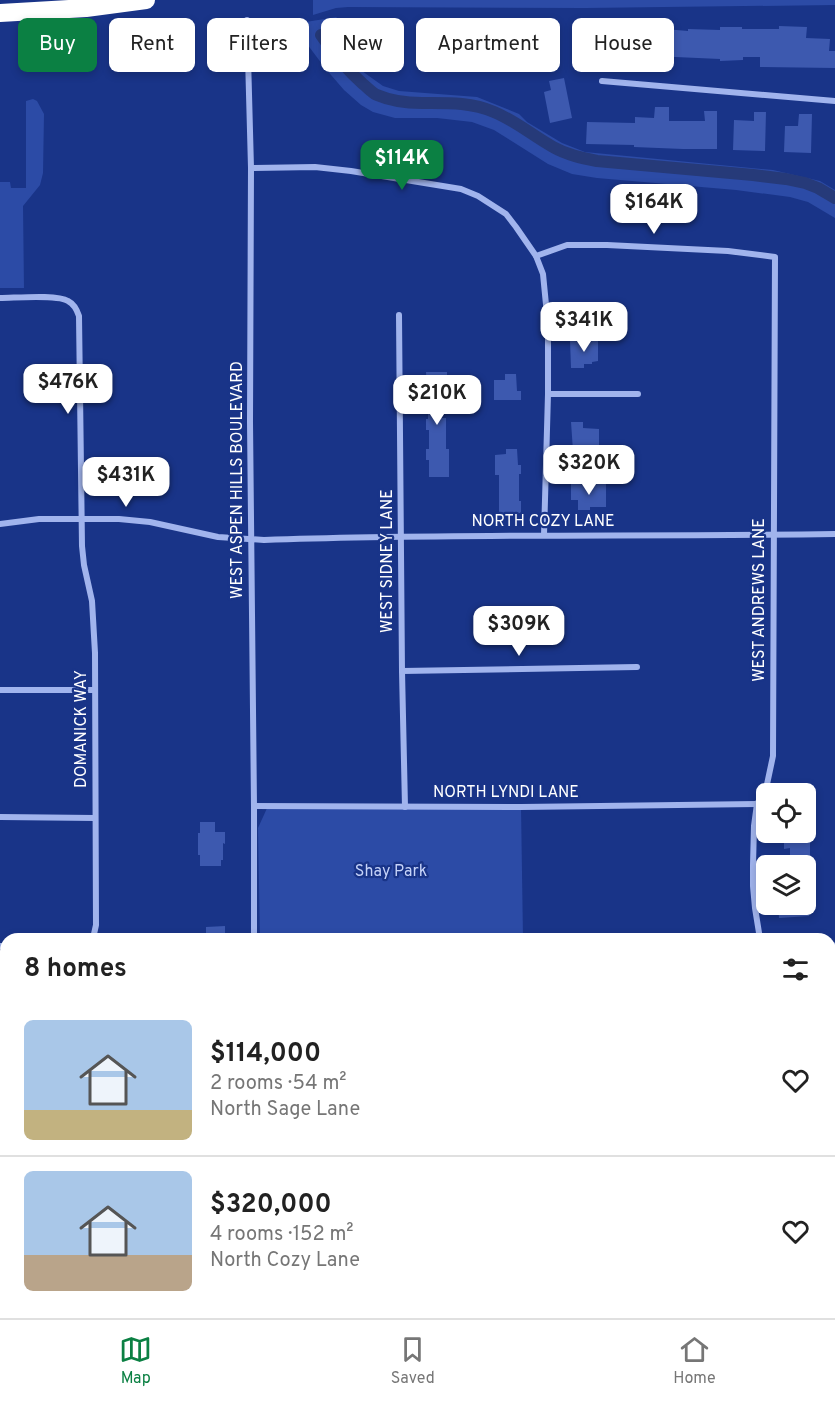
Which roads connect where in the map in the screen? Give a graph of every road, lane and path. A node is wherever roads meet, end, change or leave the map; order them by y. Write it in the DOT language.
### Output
graph roads {
  1 [pos="146,0"];
  2 [pos="0,13"];
  3 [pos="248,72"];
  4 [pos="602,81"];
  5 [pos="835,101"];
  6 [pos="251,168"];
  7 [pos="536,256"];
  8 [pos="0,298"];
  9 [pos="399,315"];
  10 [pos="548,394"];
  11 [pos="638,394"];
  12 [pos="82,519"];
  13 [pos="0,524"];
  14 [pos="835,534"];
  15 [pos="544,535"];
  16 [pos="402,536"];
  17 [pos="774,536"];
  18 [pos="252,539"];
  19 [pos="637,667"];
  20 [pos="402,671"];
  21 [pos="0,690"];
  22 [pos="95,690"];
  23 [pos="767,783"];
  24 [pos="756,804"];
  25 [pos="254,806"];
  26 [pos="405,807"];
  27 [pos="756,815"];
  28 [pos="0,818"];
  29 [pos="95,818"];
  30 [pos="94,933"];
  31 [pos="254,933"];
  32 [pos="759,933"];
  1 -- 2 [label="highway"];
  3 -- 6 [label="street, WEST ASPEN HILLS BOULEVARD"];
  4 -- 5 [label="street"];
  6 -- 7 [label="street"];
  6 -- 18 [label="street, WEST ASPEN HILLS BOULEVARD"];
  7 -- 10 [label="street"];
  7 -- 17 [label="street, WEST ANDREWS LANE"];
  8 -- 12 [label="street, DOMANICK WAY"];
  9 -- 16 [label="street, WEST SIDNEY LANE"];
  10 -- 11 [label="street"];
  10 -- 15 [label="street"];
  12 -- 13 [label="street, NORTH COZY LANE"];
  12 -- 18 [label="street, NORTH COZY LANE"];
  12 -- 22 [label="street, DOMANICK WAY"];
  14 -- 17 [label="street, NORTH COZY LANE"];
  15 -- 16 [label="street, NORTH COZY LANE"];
  15 -- 17 [label="street, NORTH COZY LANE"];
  16 -- 18 [label="street, NORTH COZY LANE"];
  16 -- 20 [label="street, WEST SIDNEY LANE"];
  17 -- 23 [label="street, WEST ANDREWS LANE"];
  18 -- 25 [label="street, WEST ASPEN HILLS BOULEVARD"];
  19 -- 20 [label="street"];
  20 -- 26 [label="street, WEST SIDNEY LANE"];
  21 -- 22 [label="street"];
  22 -- 29 [label="street, DOMANICK WAY"];
  24 -- 26 [label="street, NORTH LYNDI LANE"];
  25 -- 26 [label="street, NORTH LYNDI LANE"];
  25 -- 31 [label="street, WEST ASPEN HILLS BOULEVARD"];
  27 -- 32 [label="street, WEST ANDREWS LANE"];
  28 -- 29 [label="street"];
  29 -- 30 [label="street, DOMANICK WAY"];
}
